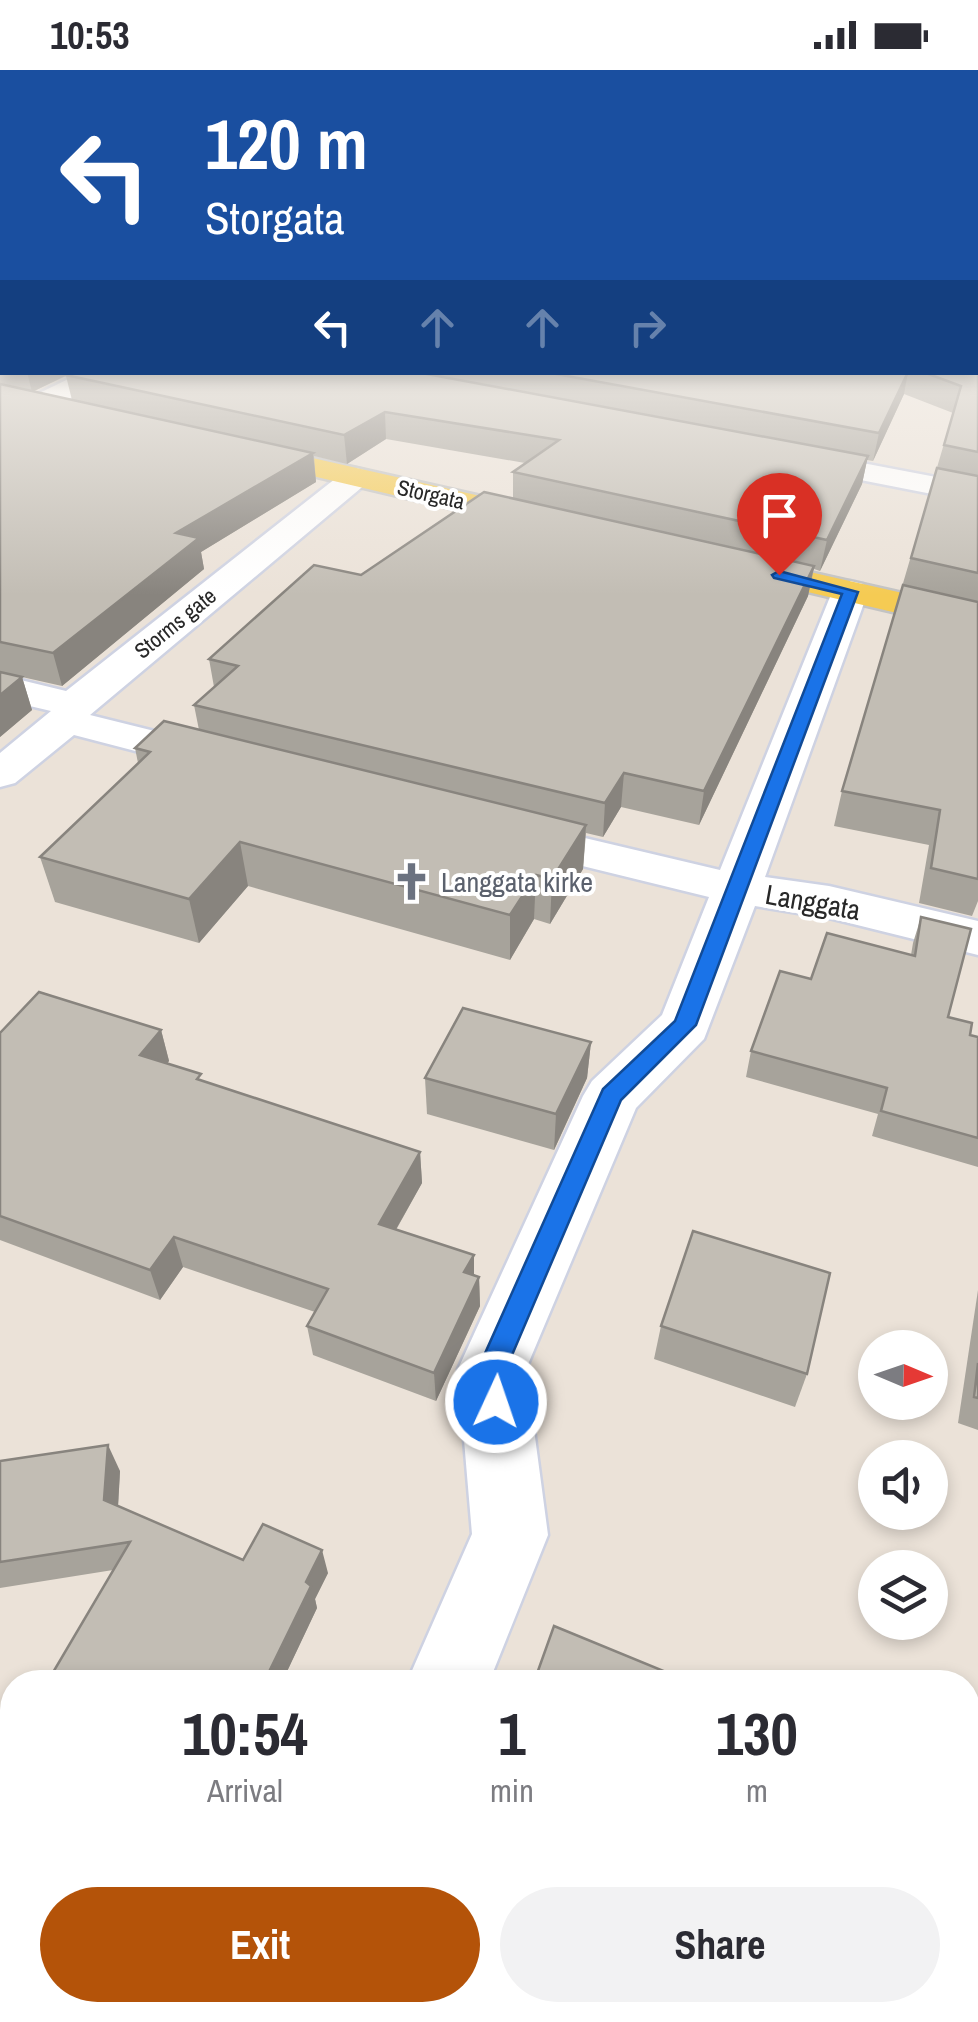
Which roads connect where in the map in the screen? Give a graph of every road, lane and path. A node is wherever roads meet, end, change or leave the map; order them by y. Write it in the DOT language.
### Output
graph roads {
  1 [pos="72,413"];
  2 [pos="94,418"];
  3 [pos="206,443"];
  4 [pos="764,454"];
  5 [pos="356,477"];
  6 [pos="978,494"];
  7 [pos="570,526"];
  8 [pos="701,557"];
  9 [pos="850,592"];
  10 [pos="978,621"];
  11 [pos="0,687"];
  12 [pos="70,713"];
  13 [pos="258,770"];
  14 [pos="0,774"];
  15 [pos="469,824"];
  16 [pos="734,888"];
  17 [pos="978,938"];
  18 [pos="453,1670"];
  1 -- 2 [label="main road"];
  3 -- 5 [label="main road, Storgata"];
  4 -- 6 [label="street"];
  5 -- 7 [label="main road, Storgata"];
  5 -- 12 [label="street, Storms gate"];
  8 -- 9 [label="main road"];
  9 -- 10 [label="main road"];
  9 -- 16 [label="street"];
  11 -- 12 [label="street"];
  12 -- 13 [label="street"];
  12 -- 14 [label="street, Storms gate"];
  15 -- 16 [label="street, Langgata"];
  16 -- 17 [label="street, Langgata"];
  16 -- 18 [label="street"];
}
